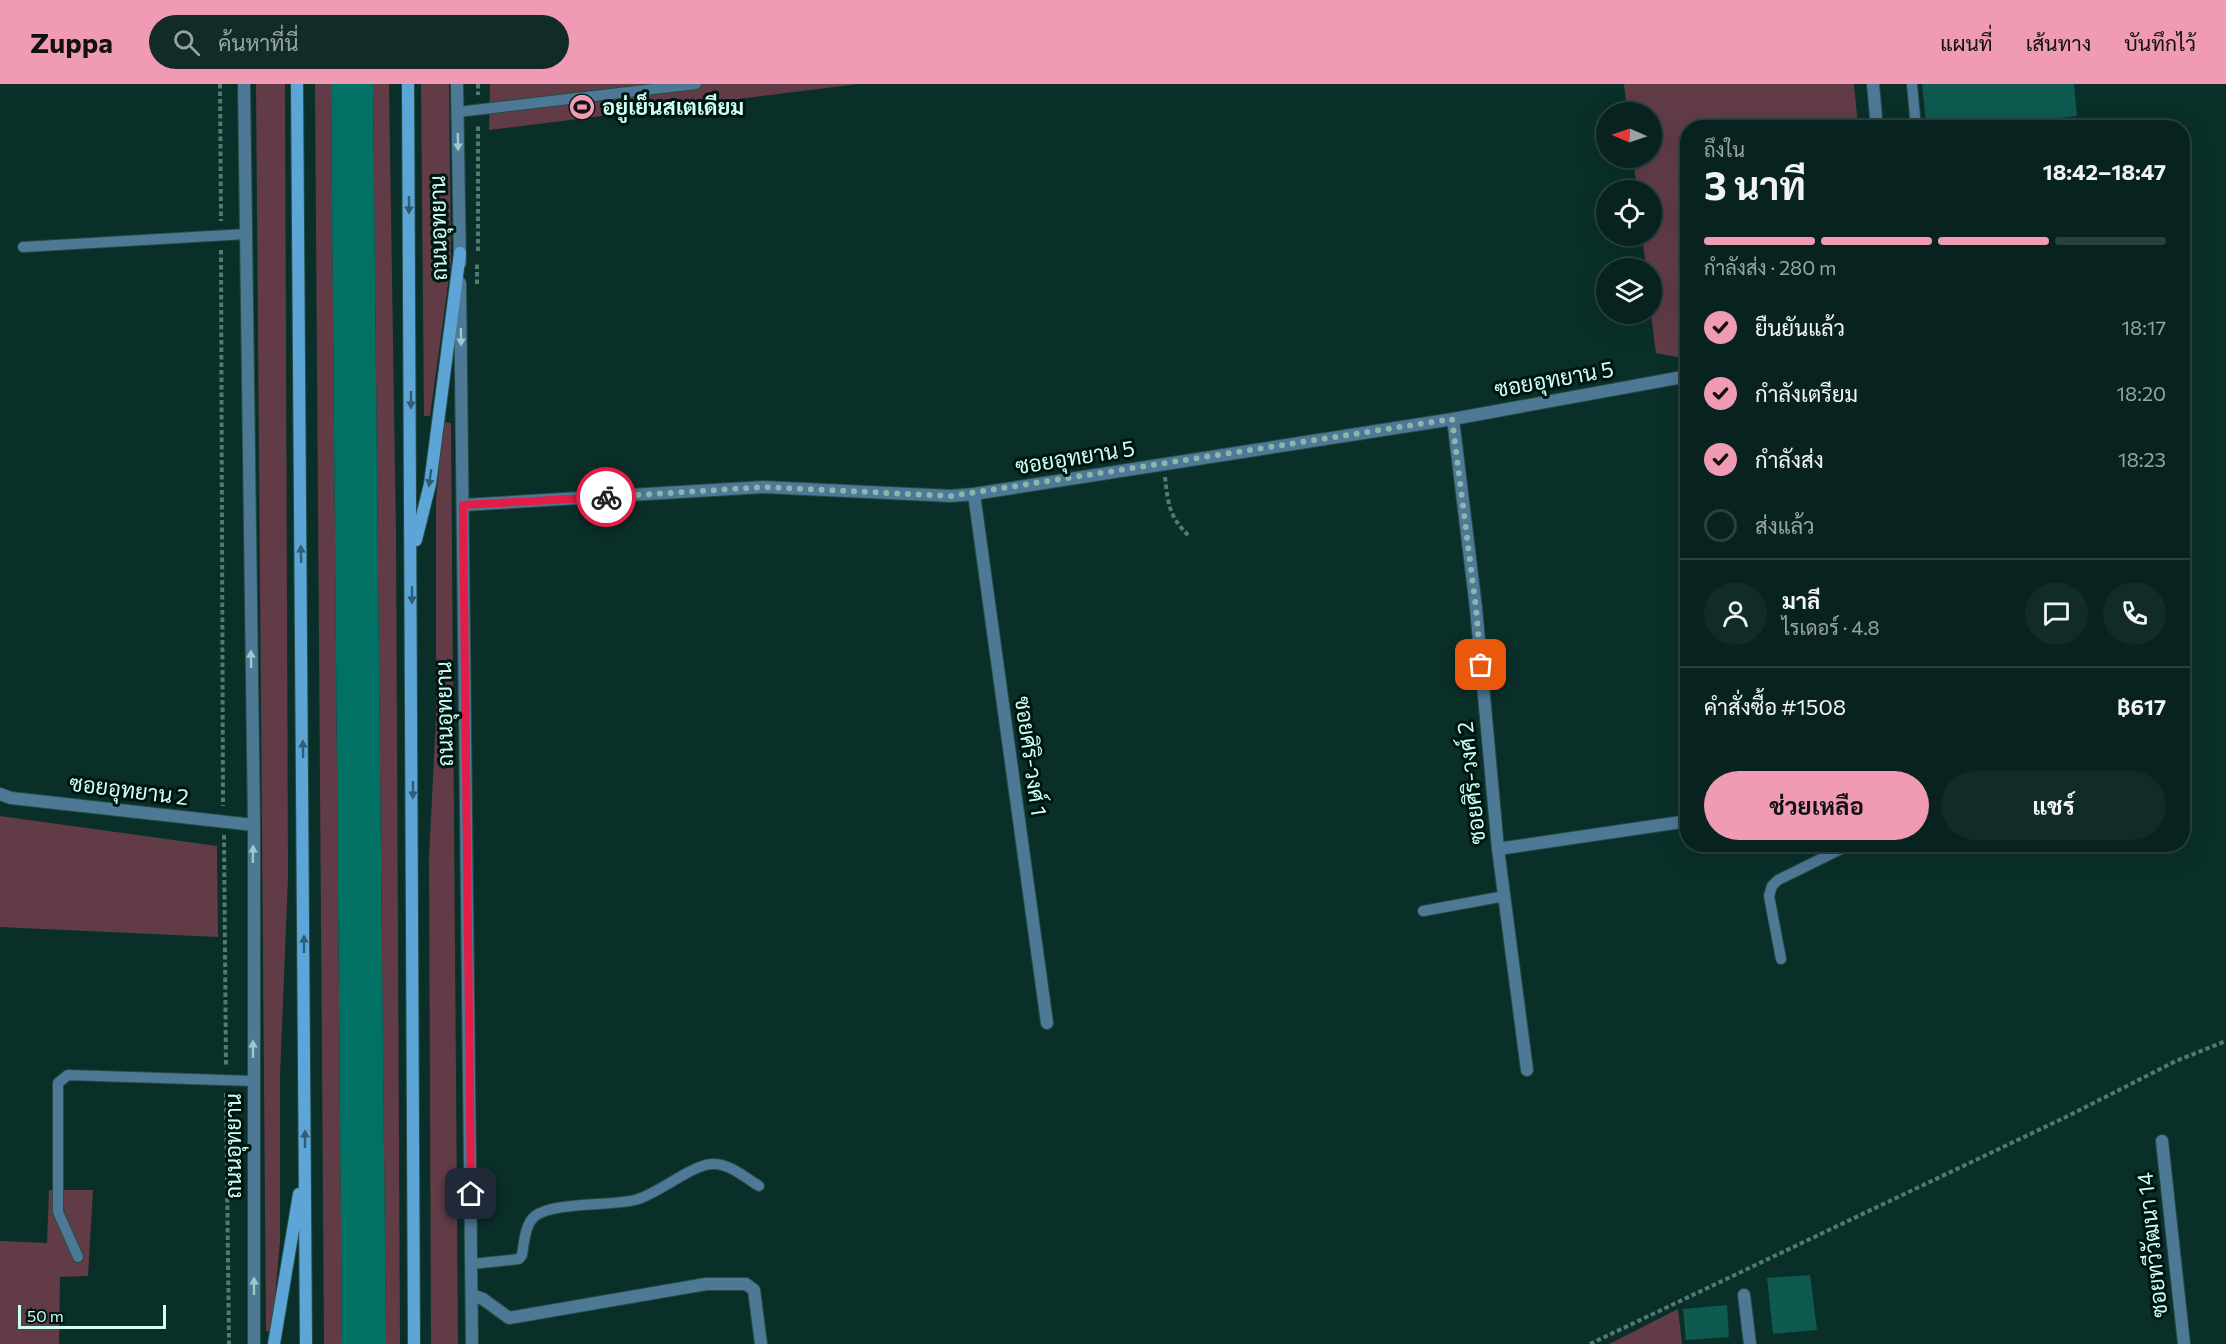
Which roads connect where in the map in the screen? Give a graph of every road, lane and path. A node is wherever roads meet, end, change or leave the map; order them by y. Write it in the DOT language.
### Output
graph roads {
  1 [pos="220,84"];
  2 [pos="244,84"];
  3 [pos="297,84"];
  4 [pos="408,84"];
  5 [pos="457,84"];
  6 [pos="696,84"];
  7 [pos="1873,84"];
  8 [pos="1912,84"];
  9 [pos="458,112"];
  10 [pos="1876,120"];
  11 [pos="1915,120"];
  12 [pos="221,234"];
  13 [pos="246,234"];
  14 [pos="23,247"];
  15 [pos="460,253"];
  16 [pos="1680,377"];
  17 [pos="1452,419"];
  18 [pos="1164,464"];
  19 [pos="974,494"];
  20 [pos="463,505"];
  21 [pos="1190,537"];
  22 [pos="412,556"];
  23 [pos="0,794"];
  24 [pos="224,822"];
  25 [pos="1680,823"];
  26 [pos="254,825"];
  27 [pos="1498,849"];
  28 [pos="1835,852"];
  29 [pos="1505,896"];
  30 [pos="1423,911"];
  31 [pos="1781,959"];
  32 [pos="1047,1023"];
  33 [pos="2226,1041"];
  34 [pos="1527,1070"];
  35 [pos="226,1080"];
  36 [pos="254,1081"];
  37 [pos="2162,1141"];
  38 [pos="305,1161"];
  39 [pos="759,1186"];
  40 [pos="78,1257"];
  41 [pos="472,1264"];
  42 [pos="472,1295"];
  43 [pos="1744,1295"];
  44 [pos="229,1344"];
  45 [pos="254,1344"];
  46 [pos="274,1344"];
  47 [pos="306,1344"];
  48 [pos="414,1344"];
  49 [pos="472,1344"];
  50 [pos="761,1344"];
  51 [pos="1590,1344"];
  52 [pos="1750,1344"];
  53 [pos="2184,1344"];
  1 -- 12 [label="path"];
  2 -- 13 [label="street, ถนนอุทยาน"];
  38 -- 3 [label="main road, one-way"];
  4 -- 22 [label="main road, ถนนอุทยาน, one-way"];
  5 -- 9 [label="street, ถนนอุทยาน"];
  6 -- 9 [label="lane"];
  7 -- 10 [label="street"];
  8 -- 11 [label="lane"];
  9 -- 15 [label="street, ถนนอุทยาน, one-way"];
  12 -- 13 [label="lane"];
  12 -- 14 [label="lane"];
  12 -- 24 [label="path"];
  26 -- 13 [label="street, ถนนอุทยาน, one-way"];
  15 -- 20 [label="street, ถนนอุทยาน, one-way"];
  15 -- 22 [label="main road, one-way"];
  16 -- 17 [label="street, ซอยอุทยาน 5"];
  17 -- 18 [label="street, ซอยอุทยาน 5"];
  17 -- 27 [label="street, ซอยศิริ-วงศ์ 2"];
  18 -- 19 [label="street, ซอยอุทยาน 5"];
  18 -- 21 [label="path"];
  19 -- 20 [label="street, ซอยอุทยาน 5"];
  19 -- 32 [label="street, ซอยศิริ-วงศ์ 1"];
  20 -- 41 [label="street, ถนนอุทยาน"];
  22 -- 48 [label="main road, ถนนอุทยาน, one-way"];
  23 -- 24 [label="street, ซอยอุทยาน 2"];
  24 -- 26 [label="street, ซอยอุทยาน 2"];
  24 -- 35 [label="path"];
  25 -- 27 [label="street"];
  36 -- 26 [label="street, ถนนอุทยาน, one-way"];
  27 -- 29 [label="street, ซอยศิริ-วงศ์ 2"];
  28 -- 31 [label="lane"];
  29 -- 30 [label="lane"];
  29 -- 34 [label="street, ซอยศิริ-วงศ์ 2"];
  33 -- 51 [label="path"];
  35 -- 36 [label="lane"];
  35 -- 40 [label="lane"];
  35 -- 44 [label="path"];
  45 -- 36 [label="street, ถนนอุทยาน, one-way"];
  37 -- 53 [label="street, ซอยทวีวัฒนา 14"];
  38 -- 46 [label="main road"];
  38 -- 47 [label="main road"];
  39 -- 41 [label="lane"];
  41 -- 42 [label="street, ถนนอุทยาน"];
  42 -- 49 [label="street, ถนนอุทยาน"];
  42 -- 50 [label="street"];
  43 -- 52 [label="street"];
}
